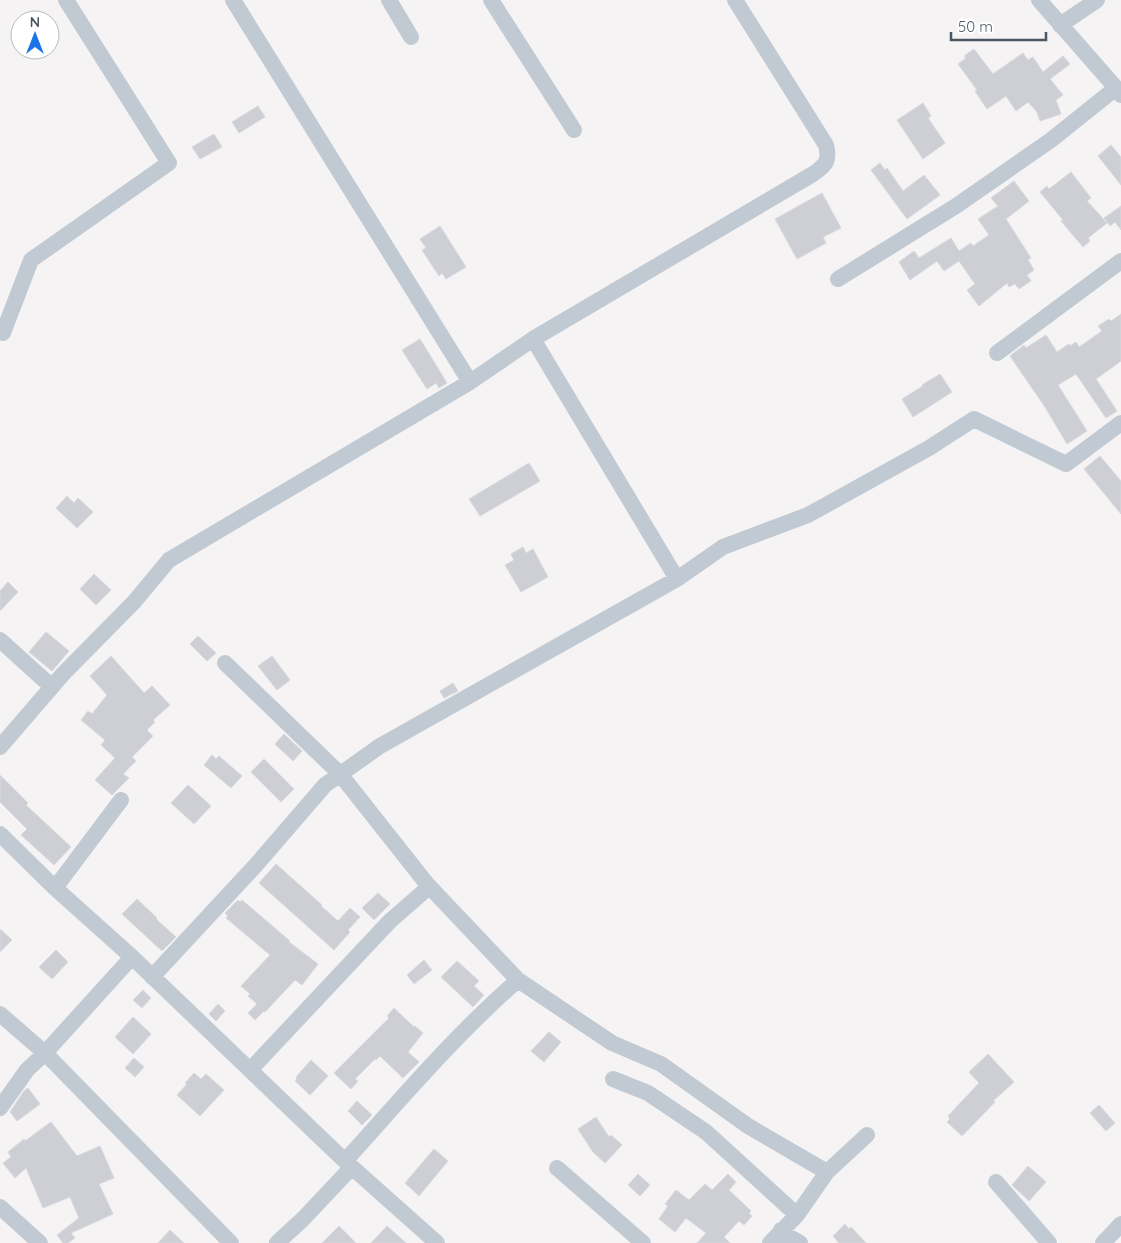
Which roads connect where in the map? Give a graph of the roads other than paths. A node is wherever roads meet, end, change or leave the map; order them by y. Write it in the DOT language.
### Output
graph roads {
  1 [pos="66,0"];
  2 [pos="234,0"];
  3 [pos="389,0"];
  4 [pos="491,0"];
  5 [pos="735,0"];
  6 [pos="1039,0"];
  7 [pos="1097,0"];
  8 [pos="1060,25"];
  9 [pos="411,37"];
  10 [pos="1118,91"];
  11 [pos="574,130"];
  12 [pos="1121,261"];
  13 [pos="838,279"];
  14 [pos="3,333"];
  15 [pos="533,339"];
  16 [pos="997,354"];
  17 [pos="470,382"];
  18 [pos="1121,423"];
  19 [pos="677,579"];
  20 [pos="0,640"];
  21 [pos="225,663"];
  22 [pos="52,687"];
  23 [pos="0,746"];
  24 [pos="340,774"];
  25 [pos="120,800"];
  26 [pos="0,834"];
  27 [pos="429,887"];
  28 [pos="55,888"];
  29 [pos="132,957"];
  30 [pos="152,977"];
  31 [pos="518,980"];
  32 [pos="0,1014"];
  33 [pos="45,1053"];
  34 [pos="250,1070"];
  35 [pos="613,1079"];
  36 [pos="0,1108"];
  37 [pos="866,1135"];
  38 [pos="348,1164"];
  39 [pos="557,1168"];
  40 [pos="827,1172"];
  41 [pos="996,1182"];
  42 [pos="0,1207"];
  43 [pos="796,1214"];
  44 [pos="1121,1224"];
  45 [pos="780,1230"];
  46 [pos="40,1243"];
  47 [pos="231,1243"];
  48 [pos="277,1243"];
  49 [pos="437,1243"];
  50 [pos="643,1243"];
  51 [pos="770,1243"];
  52 [pos="800,1243"];
  53 [pos="1049,1243"];
  54 [pos="1103,1243"];
  1 -- 14 [label="street"];
  2 -- 17 [label="street"];
  3 -- 9 [label="street"];
  4 -- 11 [label="street"];
  5 -- 15 [label="street"];
  6 -- 8 [label="street"];
  7 -- 8 [label="street"];
  8 -- 10 [label="street"];
  10 -- 13 [label="street"];
  12 -- 16 [label="street"];
  15 -- 17 [label="street"];
  15 -- 19 [label="street"];
  17 -- 22 [label="street"];
  18 -- 19 [label="street"];
  19 -- 24 [label="street"];
  20 -- 22 [label="street"];
  21 -- 24 [label="street"];
  22 -- 23 [label="street"];
  24 -- 27 [label="street"];
  24 -- 30 [label="street"];
  25 -- 28 [label="street"];
  26 -- 28 [label="street"];
  27 -- 31 [label="street"];
  27 -- 34 [label="street"];
  28 -- 29 [label="street"];
  29 -- 30 [label="street"];
  29 -- 33 [label="street"];
  30 -- 34 [label="street"];
  31 -- 38 [label="street"];
  31 -- 40 [label="street"];
  32 -- 33 [label="street"];
  33 -- 36 [label="street"];
  33 -- 47 [label="street"];
  34 -- 38 [label="street"];
  35 -- 43 [label="street"];
  37 -- 40 [label="street"];
  38 -- 48 [label="street"];
  38 -- 49 [label="street"];
  39 -- 50 [label="street"];
  40 -- 43 [label="street"];
  41 -- 53 [label="street"];
  42 -- 46 [label="street"];
  43 -- 45 [label="street"];
  44 -- 54 [label="street"];
  45 -- 51 [label="street"];
  45 -- 52 [label="street"];
}
